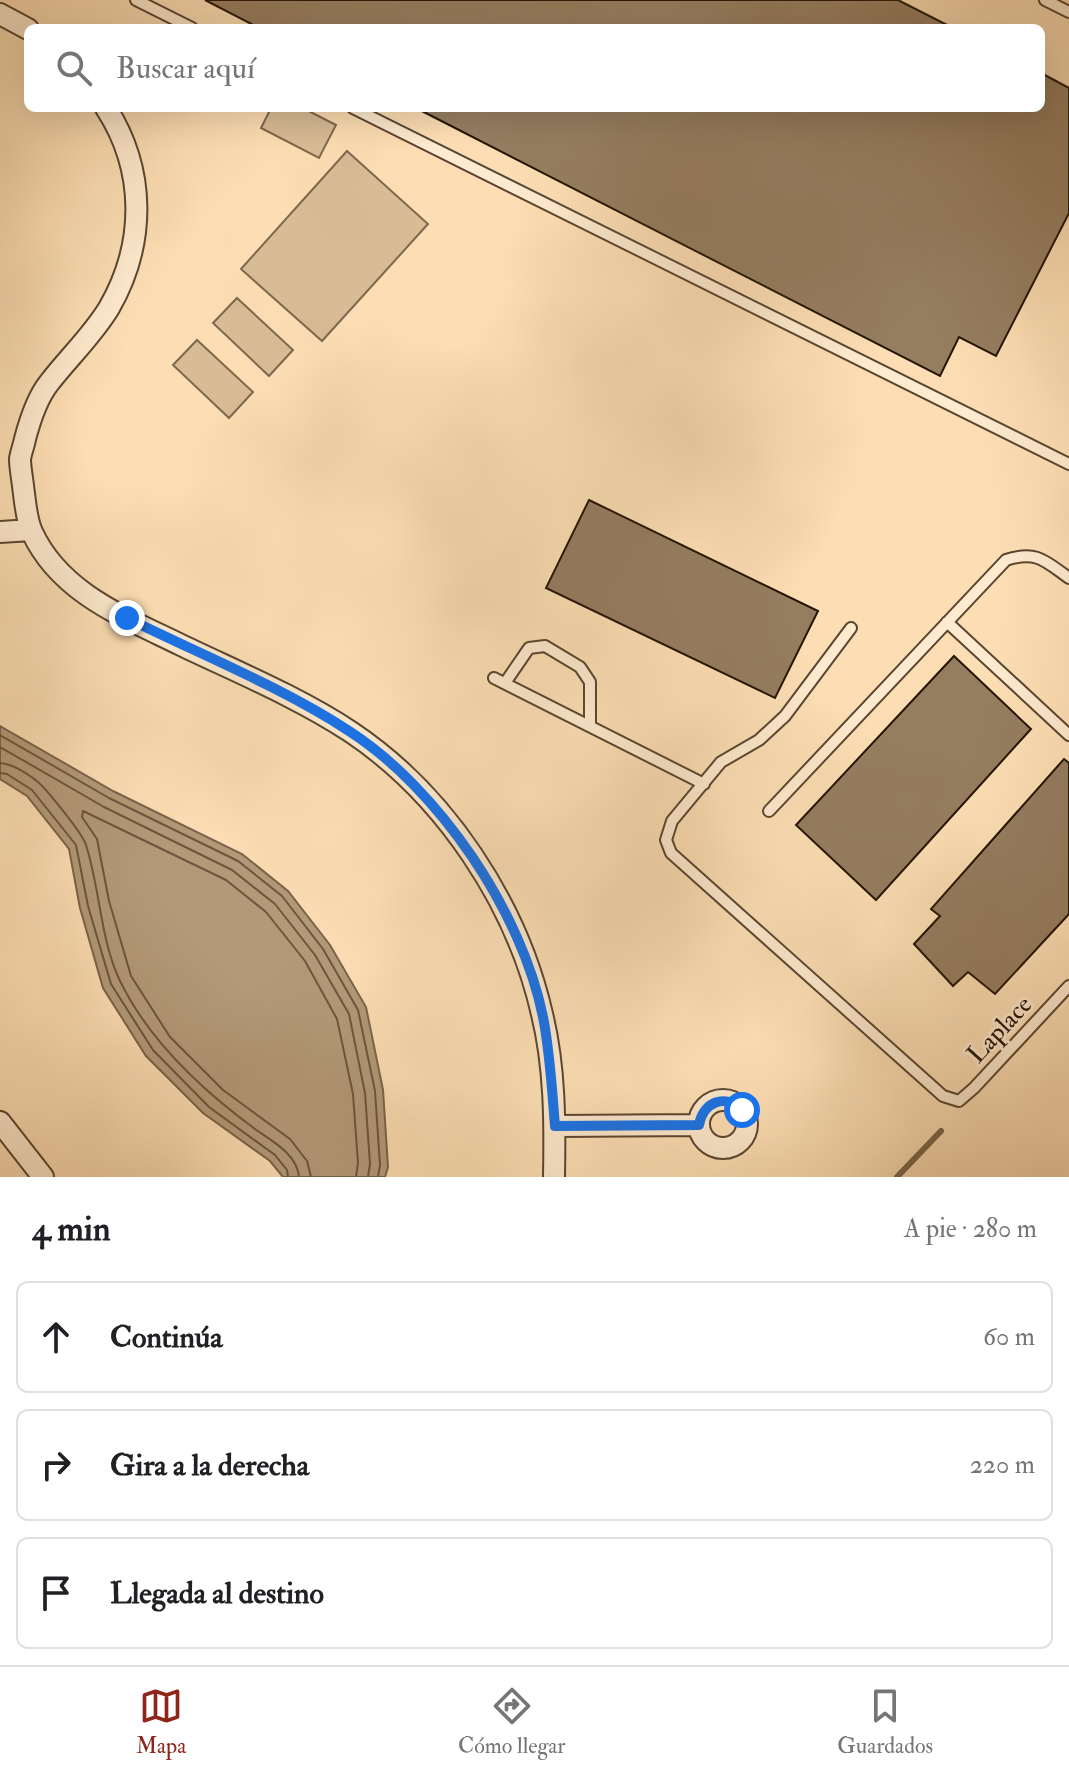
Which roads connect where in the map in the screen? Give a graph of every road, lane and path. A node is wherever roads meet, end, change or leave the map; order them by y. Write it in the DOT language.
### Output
graph roads {
  1 [pos="136,0"];
  2 [pos="1045,0"];
  3 [pos="1069,12"];
  4 [pos="0,14"];
  5 [pos="184,24"];
  6 [pos="24,27"];
  7 [pos="108,112"];
  8 [pos="361,112"];
  9 [pos="1069,464"];
  10 [pos="31,530"];
  11 [pos="0,532"];
  12 [pos="1069,578"];
  13 [pos="947,622"];
  14 [pos="851,628"];
  15 [pos="590,726"];
  16 [pos="1069,735"];
  17 [pos="704,784"];
  18 [pos="769,811"];
  19 [pos="1069,986"];
  20 [pos="699,1125"];
  21 [pos="555,1126"];
  22 [pos="3,1132"];
  23 [pos="43,1177"];
  24 [pos="554,1177"];
  1 -- 5 [label="lane"];
  2 -- 3 [label="lane"];
  4 -- 6 [label="street"];
  7 -- 10 [label="street"];
  8 -- 9 [label="lane"];
  10 -- 11 [label="street"];
  10 -- 21 [label="street"];
  12 -- 13 [label="lane"];
  13 -- 16 [label="lane"];
  13 -- 18 [label="lane"];
  14 -- 17 [label="lane"];
  15 -- 15 [label="lane"];
  15 -- 17 [label="lane"];
  17 -- 19 [label="lane, Laplace"];
  20 -- 21 [label="street"];
  21 -- 24 [label="street"];
  22 -- 23 [label="street"];
}
